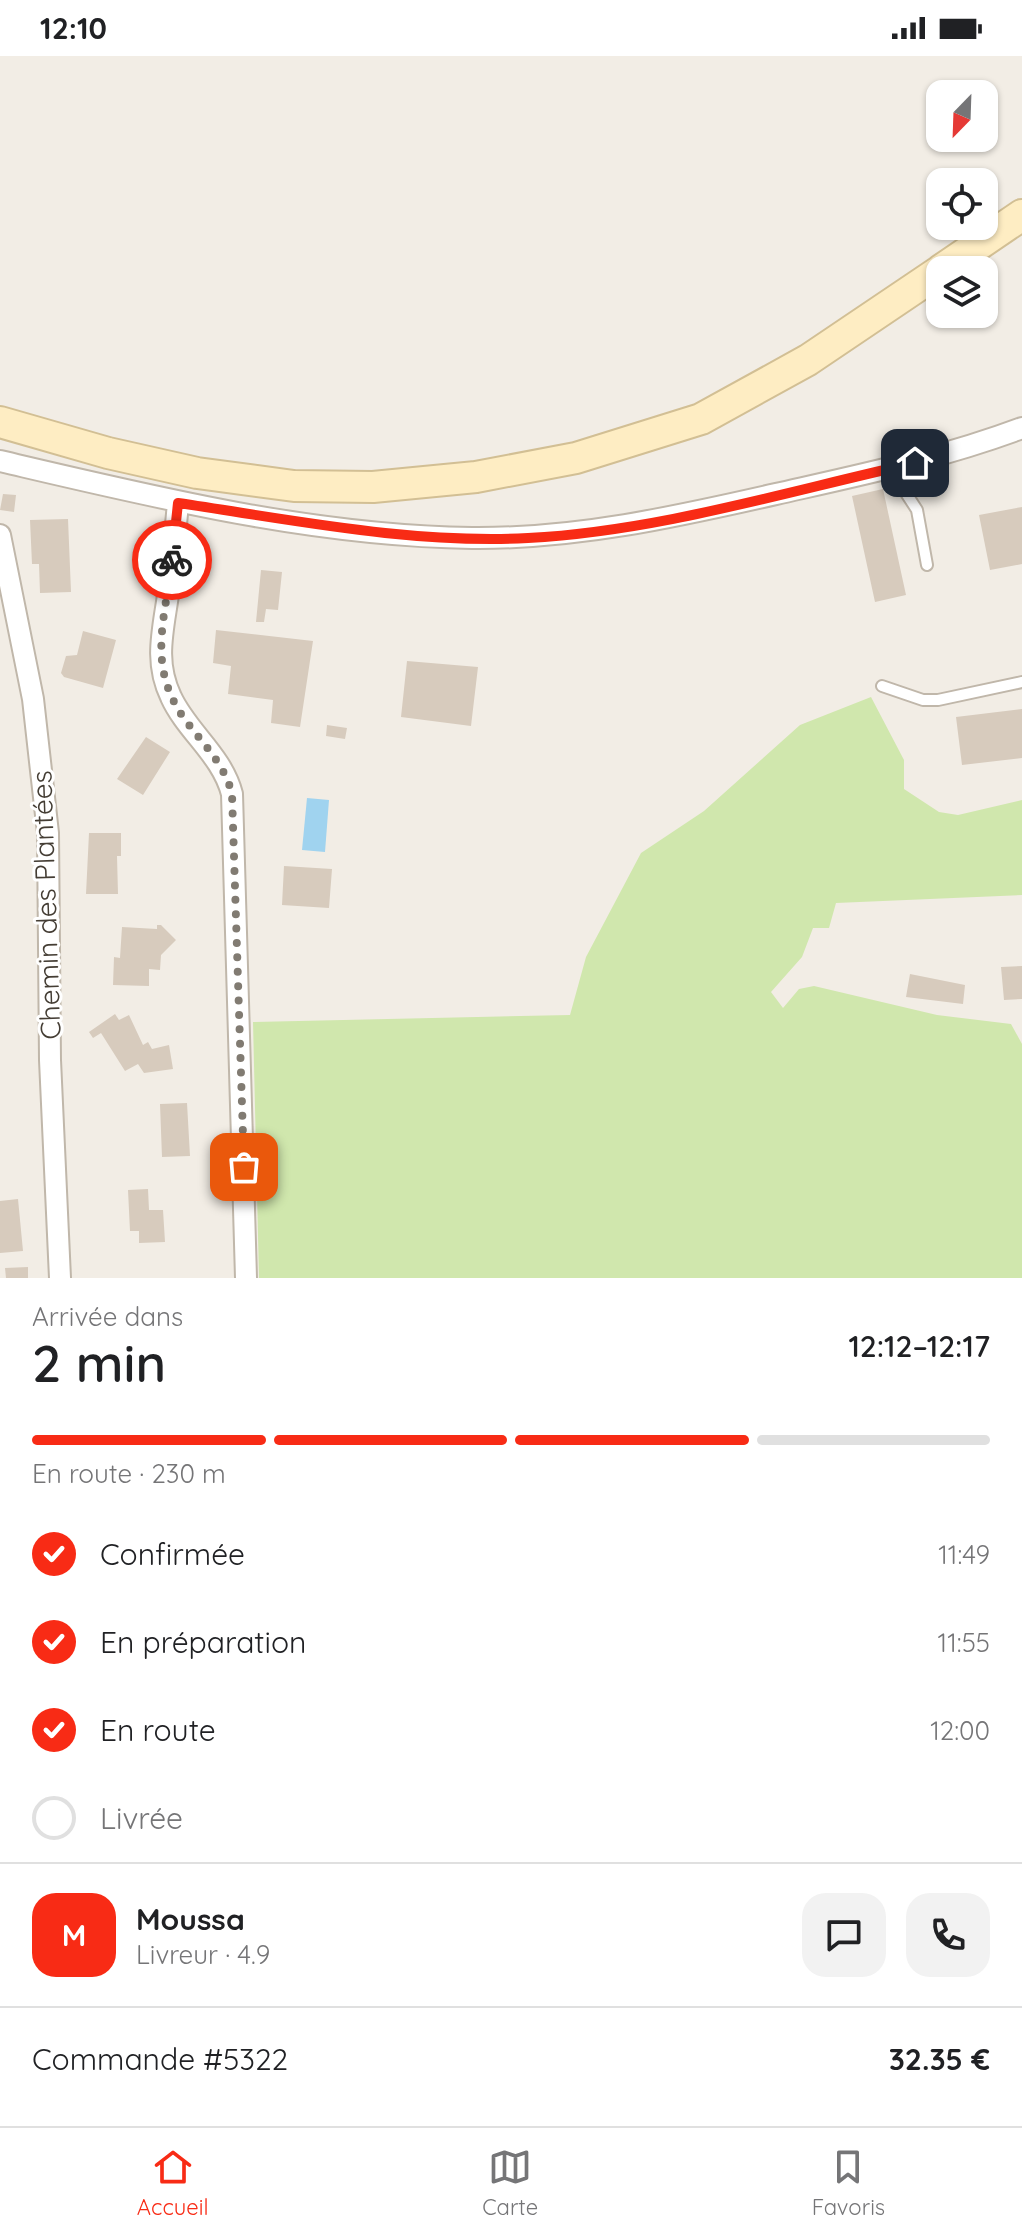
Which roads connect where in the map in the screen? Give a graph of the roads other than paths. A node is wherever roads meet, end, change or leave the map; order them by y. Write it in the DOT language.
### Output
graph roads {
  1 [pos="1022,215"];
  2 [pos="961,256"];
  3 [pos="926,280"];
  4 [pos="0,422"];
  5 [pos="1022,428"];
  6 [pos="0,461"];
  7 [pos="896,467"];
  8 [pos="178,503"];
  9 [pos="0,535"];
  10 [pos="927,565"];
  11 [pos="1022,682"];
  12 [pos="882,686"];
  13 [pos="60,1278"];
  14 [pos="246,1278"];
  1 -- 2 [label="main road"];
  3 -- 4 [label="main road"];
  5 -- 7 [label="street"];
  6 -- 8 [label="street"];
  7 -- 8 [label="street"];
  7 -- 10 [label="lane"];
  8 -- 14 [label="street"];
  9 -- 13 [label="street, Chemin des Plantées"];
  11 -- 12 [label="lane"];
}
